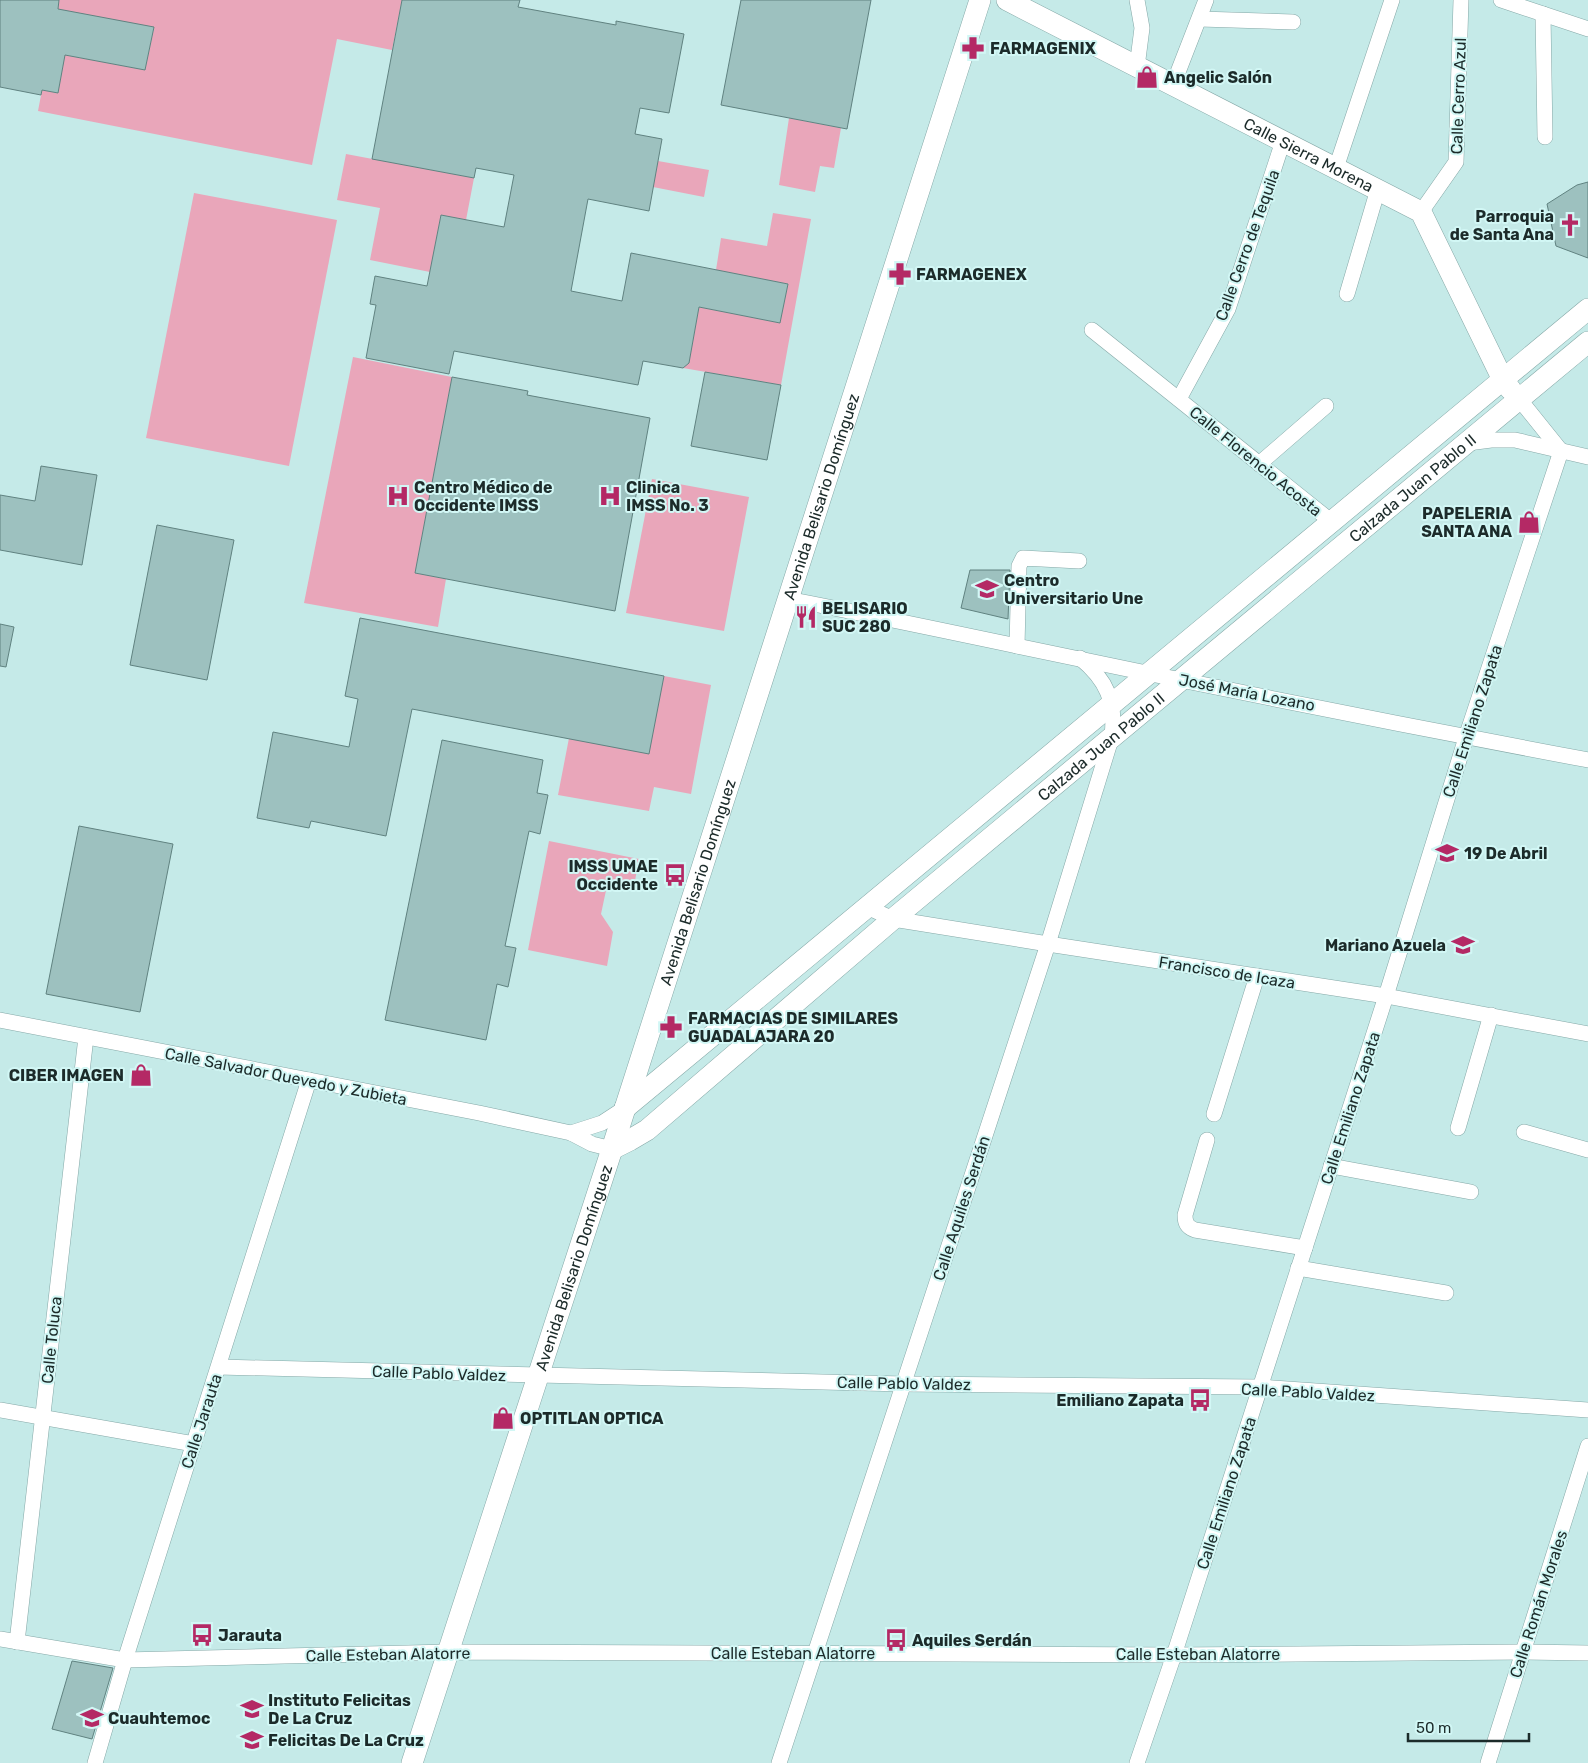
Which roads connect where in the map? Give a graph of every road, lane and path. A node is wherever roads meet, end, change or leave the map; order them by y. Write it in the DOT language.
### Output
graph roads {
  1 [pos="980,0"];
  2 [pos="1007,0"];
  3 [pos="1136,0"];
  4 [pos="1206,0"];
  5 [pos="1392,0"];
  6 [pos="1461,0"];
  7 [pos="1502,0"];
  8 [pos="1543,14"];
  9 [pos="1200,19"];
  10 [pos="1293,22"];
  11 [pos="1588,29"];
  12 [pos="1137,67"];
  13 [pos="1173,85"];
  14 [pos="1545,137"];
  15 [pos="1284,142"];
  16 [pos="1336,168"];
  17 [pos="1378,189"];
  18 [pos="1421,212"];
  19 [pos="1347,294"];
  20 [pos="1588,309"];
  21 [pos="1092,330"];
  22 [pos="1588,342"];
  23 [pos="1503,380"];
  24 [pos="1179,399"];
  25 [pos="1520,400"];
  26 [pos="1326,406"];
  27 [pos="1468,443"];
  28 [pos="1561,451"];
  29 [pos="1588,457"];
  30 [pos="1259,464"];
  31 [pos="1332,522"];
  32 [pos="1079,561"];
  33 [pos="788,599"];
  34 [pos="1018,646"];
  35 [pos="1080,658"];
  36 [pos="1150,673"];
  37 [pos="1182,679"];
  38 [pos="1112,704"];
  39 [pos="1112,736"];
  40 [pos="1467,737"];
  41 [pos="1588,760"];
  42 [pos="867,907"];
  43 [pos="893,919"];
  44 [pos="1048,944"];
  45 [pos="1257,976"];
  46 [pos="1386,996"];
  47 [pos="1491,1016"];
  48 [pos="0,1020"];
  49 [pos="1588,1034"];
  50 [pos="86,1037"];
  51 [pos="309,1080"];
  52 [pos="625,1108"];
  53 [pos="1214,1114"];
  54 [pos="1458,1128"];
  55 [pos="1524,1132"];
  56 [pos="571,1133"];
  57 [pos="1207,1140"];
  58 [pos="612,1149"];
  59 [pos="1588,1150"];
  60 [pos="1331,1166"];
  61 [pos="1471,1192"];
  62 [pos="1305,1248"];
  63 [pos="1298,1268"];
  64 [pos="1446,1293"];
  65 [pos="218,1367"];
  66 [pos="538,1376"];
  67 [pos="904,1384"];
  68 [pos="1260,1388"];
  69 [pos="0,1410"];
  70 [pos="1588,1410"];
  71 [pos="43,1418"];
  72 [pos="194,1444"];
  73 [pos="1588,1446"];
  74 [pos="0,1639"];
  75 [pos="17,1642"];
  76 [pos="448,1652"];
  77 [pos="1523,1652"];
  78 [pos="816,1653"];
  79 [pos="1588,1653"];
  80 [pos="1174,1655"];
  81 [pos="125,1660"];
  82 [pos="95,1763"];
  83 [pos="412,1763"];
  84 [pos="779,1763"];
  85 [pos="1137,1763"];
  86 [pos="1488,1763"];
  1 -- 33 [label="main road, Avenida Belisario Domínguez"];
  2 -- 12 [label="main road, Calle Sierra Morena"];
  3 -- 12 [label="street"];
  4 -- 9 [label="street"];
  5 -- 16 [label="street"];
  6 -- 18 [label="street, Calle Cerro Azul"];
  7 -- 8 [label="street"];
  8 -- 11 [label="street"];
  8 -- 14 [label="street"];
  9 -- 10 [label="street"];
  9 -- 13 [label="street"];
  12 -- 13 [label="main road, Calle Sierra Morena"];
  13 -- 15 [label="main road, Calle Sierra Morena"];
  15 -- 16 [label="main road, Calle Sierra Morena"];
  15 -- 24 [label="street, Calle Cerro de Tequila"];
  16 -- 17 [label="main road, Calle Sierra Morena"];
  17 -- 18 [label="main road, Calle Sierra Morena"];
  17 -- 19 [label="street"];
  18 -- 23 [label="main road"];
  20 -- 23 [label="main road, Calzada Juan Pablo II"];
  21 -- 24 [label="street, Calle Florencio Acosta"];
  22 -- 25 [label="main road, Calzada Juan Pablo II"];
  23 -- 25 [label="main road"];
  23 -- 31 [label="main road, Calzada Juan Pablo II"];
  24 -- 30 [label="street, Calle Florencio Acosta"];
  25 -- 27 [label="main road, Calzada Juan Pablo II"];
  25 -- 28 [label="street"];
  26 -- 30 [label="street"];
  27 -- 28 [label="street"];
  27 -- 37 [label="main road, Calzada Juan Pablo II"];
  28 -- 29 [label="street"];
  28 -- 40 [label="street, Calle Emiliano Zapata"];
  30 -- 31 [label="street, Calle Florencio Acosta"];
  31 -- 36 [label="main road, Calzada Juan Pablo II"];
  32 -- 34 [label="street"];
  33 -- 34 [label="street, José María Lozano"];
  33 -- 52 [label="main road, Avenida Belisario Domínguez"];
  34 -- 35 [label="street, José María Lozano"];
  35 -- 36 [label="street, José María Lozano"];
  35 -- 38 [label="street, Calle Aquiles Serdán"];
  36 -- 37 [label="street, José María Lozano"];
  36 -- 38 [label="main road, Calzada Juan Pablo II"];
  37 -- 39 [label="main road, Calzada Juan Pablo II"];
  37 -- 40 [label="street, José María Lozano"];
  38 -- 39 [label="street, Calle Aquiles Serdán"];
  38 -- 42 [label="main road, Calzada Juan Pablo II"];
  39 -- 43 [label="main road, Calzada Juan Pablo II"];
  39 -- 44 [label="street, Calle Aquiles Serdán"];
  40 -- 41 [label="street, José María Lozano"];
  40 -- 46 [label="street, Calle Emiliano Zapata"];
  42 -- 43 [label="street, Francisco de Icaza"];
  42 -- 52 [label="main road, Calzada Juan Pablo II"];
  43 -- 44 [label="street, Francisco de Icaza"];
  43 -- 58 [label="main road, Calzada Juan Pablo II"];
  44 -- 45 [label="street, Francisco de Icaza"];
  44 -- 67 [label="street, Calle Aquiles Serdán"];
  45 -- 46 [label="street, Francisco de Icaza"];
  45 -- 53 [label="street"];
  46 -- 47 [label="street, Francisco de Icaza"];
  46 -- 60 [label="street, Calle Emiliano Zapata"];
  47 -- 49 [label="street, Francisco de Icaza"];
  47 -- 54 [label="street"];
  48 -- 50 [label="street, Calle Salvador Quevedo y Zubieta"];
  50 -- 51 [label="street, Calle Salvador Quevedo y Zubieta"];
  50 -- 71 [label="street, Calle Toluca"];
  51 -- 56 [label="street, Calle Salvador Quevedo y Zubieta"];
  51 -- 65 [label="street, Calle Jarauta"];
  52 -- 56 [label="street"];
  52 -- 58 [label="main road, Avenida Belisario Domínguez"];
  55 -- 59 [label="street"];
  56 -- 58 [label="street, Calle Salvador Quevedo y Zubieta"];
  57 -- 62 [label="street"];
  58 -- 66 [label="main road, Avenida Belisario Domínguez"];
  60 -- 61 [label="street"];
  60 -- 62 [label="street, Calle Emiliano Zapata"];
  62 -- 63 [label="street, Calle Emiliano Zapata"];
  63 -- 64 [label="street"];
  63 -- 68 [label="street, Calle Emiliano Zapata"];
  65 -- 66 [label="street, Calle Pablo Valdez"];
  65 -- 72 [label="street, Calle Jarauta"];
  66 -- 67 [label="street, Calle Pablo Valdez"];
  66 -- 76 [label="main road, Avenida Belisario Domínguez"];
  67 -- 68 [label="street, Calle Pablo Valdez"];
  67 -- 78 [label="street, Calle Aquiles Serdán"];
  68 -- 70 [label="street, Calle Pablo Valdez"];
  68 -- 80 [label="street, Calle Emiliano Zapata"];
  69 -- 71 [label="street"];
  71 -- 72 [label="street"];
  71 -- 75 [label="street, Calle Toluca"];
  72 -- 81 [label="street, Calle Jarauta"];
  73 -- 77 [label="street, Calle Román Morales"];
  74 -- 75 [label="street, Calle Esteban Alatorre"];
  75 -- 81 [label="street, Calle Esteban Alatorre"];
  76 -- 78 [label="street, Calle Esteban Alatorre"];
  76 -- 81 [label="street, Calle Esteban Alatorre"];
  76 -- 83 [label="main road, Avenida Belisario Domínguez"];
  77 -- 79 [label="street, Calle Esteban Alatorre"];
  77 -- 80 [label="street, Calle Esteban Alatorre"];
  77 -- 86 [label="street, Calle Román Morales"];
  78 -- 80 [label="street, Calle Esteban Alatorre"];
  78 -- 84 [label="street, Calle Aquiles Serdán"];
  80 -- 85 [label="street, Calle Emiliano Zapata"];
  81 -- 82 [label="street, Calle Jarauta"];
}
